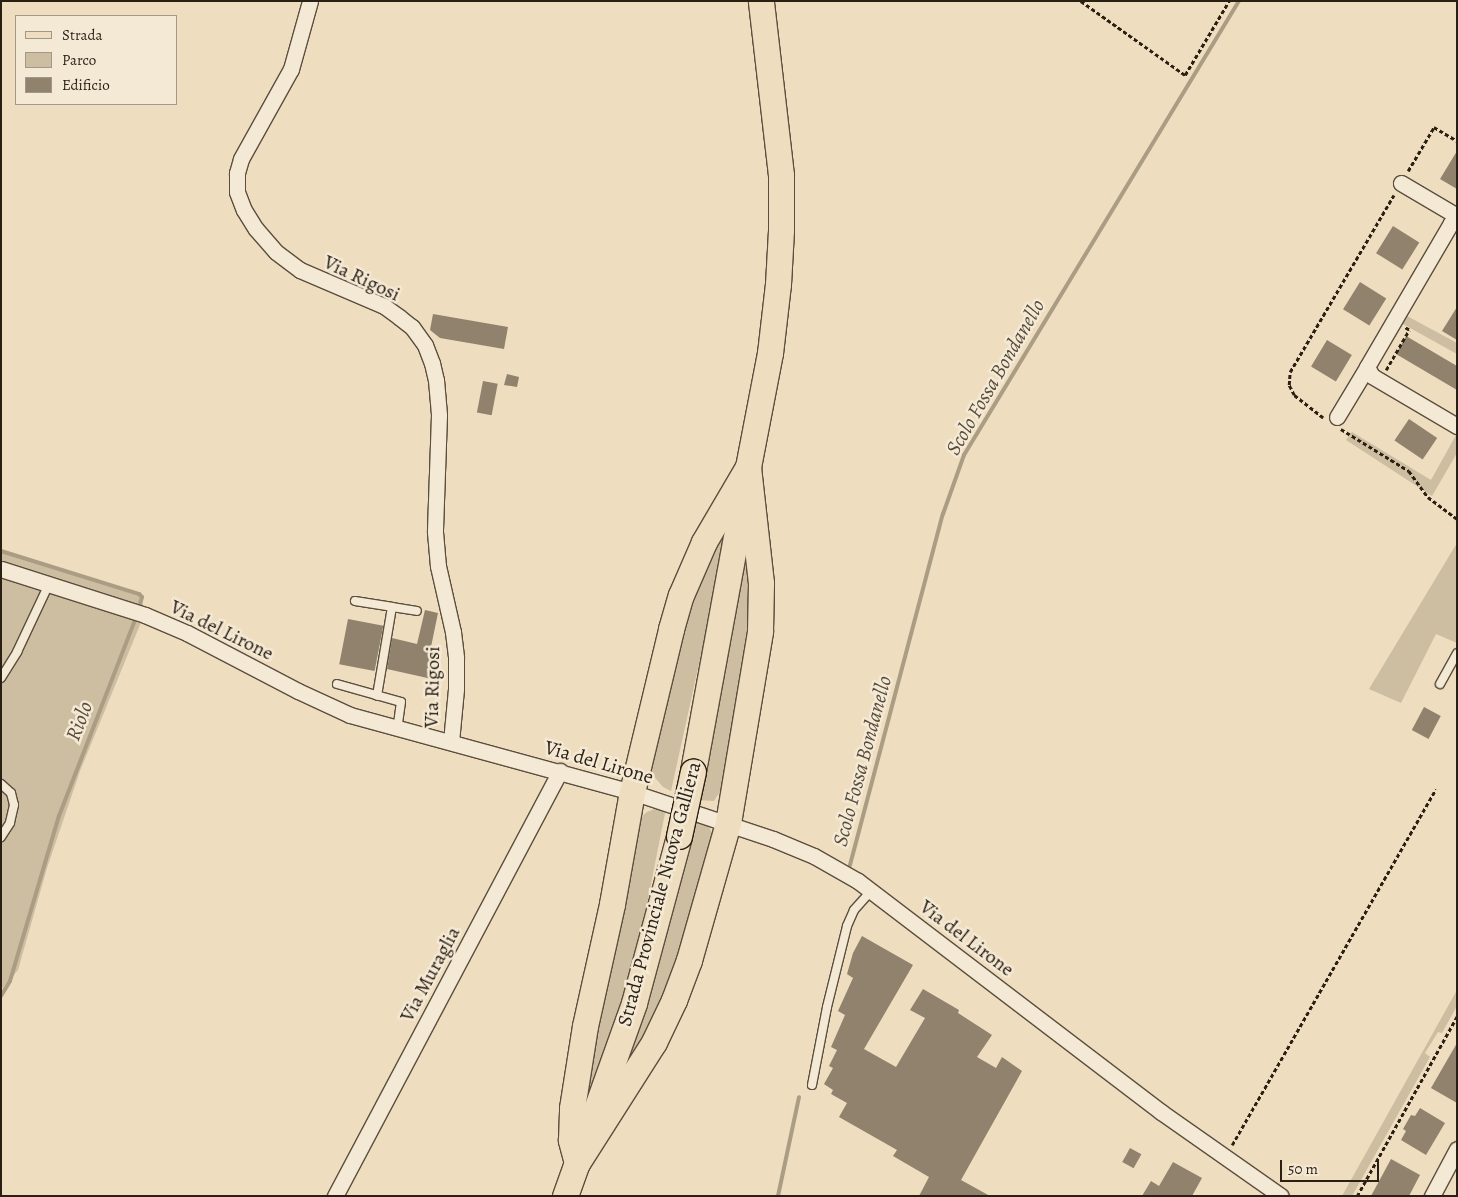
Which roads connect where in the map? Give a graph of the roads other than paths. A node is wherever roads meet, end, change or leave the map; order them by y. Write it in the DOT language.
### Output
graph roads {
  1 [pos="310,1"];
  2 [pos="761,1"];
  3 [pos="1401,183"];
  4 [pos="1457,216"];
  5 [pos="1457,220"];
  6 [pos="1366,367"];
  7 [pos="1335,422"];
  8 [pos="1457,426"];
  9 [pos="748,466"];
  10 [pos="1,569"];
  11 [pos="49,584"];
  12 [pos="355,601"];
  13 [pos="392,607"];
  14 [pos="417,611"];
  15 [pos="1457,653"];
  16 [pos="1,678"];
  17 [pos="337,684"];
  18 [pos="1440,684"];
  19 [pos="377,696"];
  20 [pos="397,729"];
  21 [pos="451,742"];
  22 [pos="560,771"];
  23 [pos="1,784"];
  24 [pos="632,792"];
  25 [pos="728,823"];
  26 [pos="1,837"];
  27 [pos="871,891"];
  28 [pos="812,1085"];
  29 [pos="1454,1159"];
  30 [pos="577,1163"];
  31 [pos="335,1196"];
  32 [pos="565,1196"];
  33 [pos="1281,1196"];
  34 [pos="1432,1196"];
  1 -- 21 [label="street, Via Rigosi"];
  2 -- 9 [label="main road, Strada Provinciale Nuova Galliera"];
  3 -- 4 [label="street"];
  5 -- 6 [label="street"];
  6 -- 7 [label="street"];
  6 -- 8 [label="street"];
  9 -- 24 [label="main road"];
  9 -- 25 [label="main road"];
  9 -- 30 [label="main road, Strada Provinciale Nuova Galliera, bridge"];
  10 -- 11 [label="street, Via del Lirone"];
  11 -- 16 [label="lane"];
  11 -- 20 [label="street, Via del Lirone"];
  12 -- 13 [label="lane"];
  13 -- 14 [label="lane"];
  13 -- 19 [label="lane"];
  15 -- 18 [label="lane"];
  17 -- 19 [label="lane"];
  19 -- 20 [label="lane"];
  20 -- 21 [label="street, Via del Lirone"];
  21 -- 22 [label="street, Via del Lirone"];
  22 -- 24 [label="street, Via del Lirone"];
  22 -- 31 [label="street, Via Muraglia"];
  23 -- 26 [label="lane"];
  24 -- 25 [label="street, Via del Lirone"];
  24 -- 30 [label="main road"];
  25 -- 27 [label="street, Via del Lirone"];
  25 -- 30 [label="main road"];
  27 -- 28 [label="lane"];
  27 -- 33 [label="street, Via del Lirone"];
  29 -- 34 [label="street"];
  30 -- 32 [label="main road, Strada Provinciale Nuova Galliera"];
}
